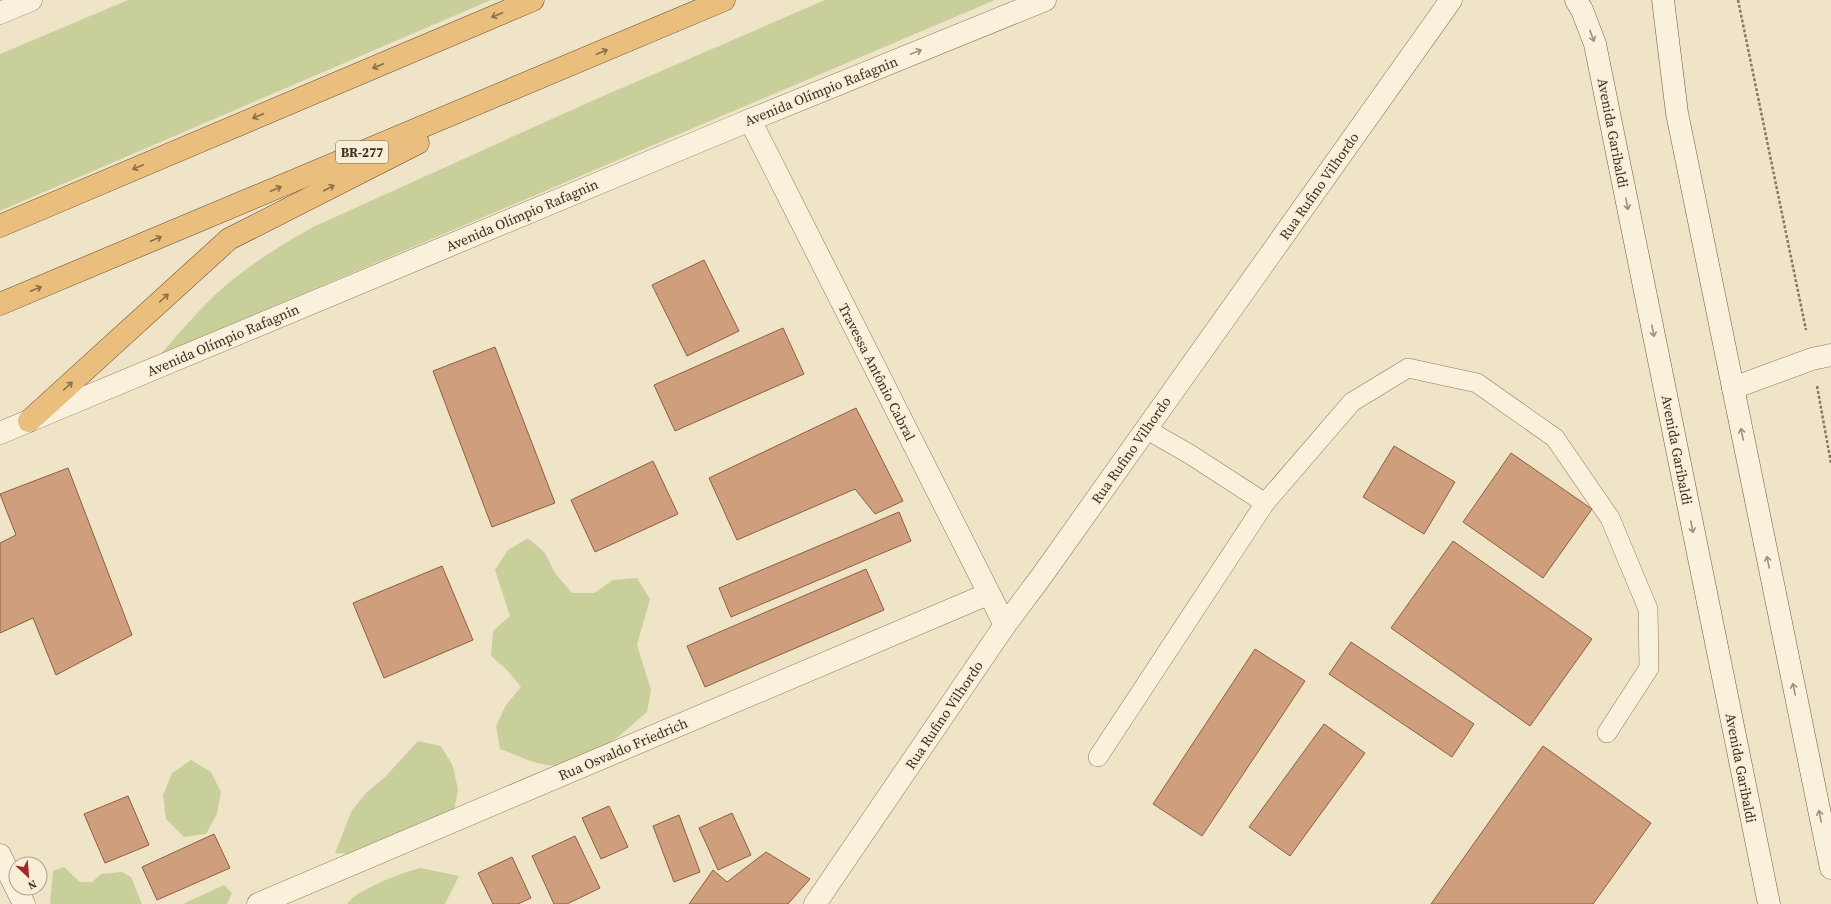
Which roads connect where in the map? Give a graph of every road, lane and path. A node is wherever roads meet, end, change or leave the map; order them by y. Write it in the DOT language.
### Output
graph roads {
  1 [pos="31,0"];
  2 [pos="533,0"];
  3 [pos="724,0"];
  4 [pos="1045,0"];
  5 [pos="1451,0"];
  6 [pos="1576,0"];
  7 [pos="1663,0"];
  8 [pos="1738,0"];
  9 [pos="0,13"];
  10 [pos="578,62"];
  11 [pos="750,120"];
  12 [pos="0,226"];
  13 [pos="0,304"];
  14 [pos="1822,357"];
  15 [pos="1733,388"];
  16 [pos="29,421"];
  17 [pos="1146,429"];
  18 [pos="0,433"];
  19 [pos="1831,463"];
  20 [pos="1265,503"];
  21 [pos="988,594"];
  22 [pos="1004,625"];
  23 [pos="1607,733"];
  24 [pos="1098,756"];
  25 [pos="0,855"];
  26 [pos="1831,868"];
  27 [pos="24,904"];
  28 [pos="258,904"];
  29 [pos="815,904"];
  30 [pos="1769,904"];
  1 -- 9 [label="street"];
  2 -- 12 [label="highway, one-way"];
  10 -- 3 [label="highway, BR-277, one-way"];
  11 -- 4 [label="street, Avenida Olímpio Rafagnin, one-way"];
  5 -- 17 [label="street, Rua Rufino Vilhordo"];
  6 -- 30 [label="street, Avenida Garibaldi, one-way"];
  7 -- 15 [label="street"];
  8 -- 14 [label="path"];
  13 -- 10 [label="highway, BR-277, one-way"];
  16 -- 10 [label="highway, one-way"];
  11 -- 16 [label="street, Avenida Olímpio Rafagnin"];
  11 -- 21 [label="street, Travessa Antônio Cabral"];
  14 -- 15 [label="street"];
  14 -- 19 [label="path"];
  26 -- 15 [label="street, one-way"];
  16 -- 18 [label="street, Avenida Olímpio Rafagnin"];
  17 -- 20 [label="lane"];
  17 -- 22 [label="street, Rua Rufino Vilhordo"];
  20 -- 23 [label="lane"];
  20 -- 24 [label="lane"];
  21 -- 22 [label="street, Travessa Antônio Cabral"];
  21 -- 28 [label="street, Rua Osvaldo Friedrich"];
  22 -- 29 [label="street, Rua Rufino Vilhordo"];
  25 -- 27 [label="street"];
}
